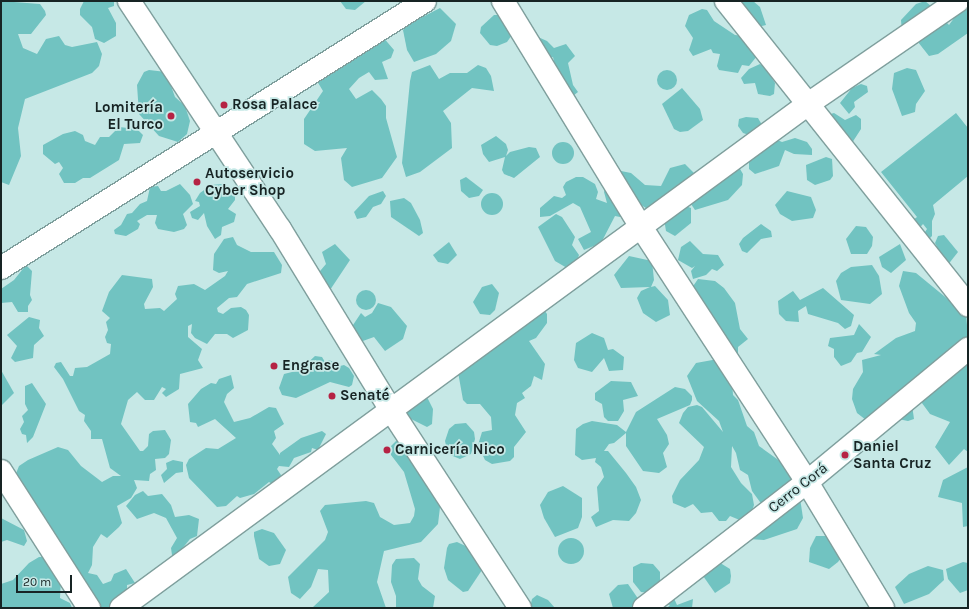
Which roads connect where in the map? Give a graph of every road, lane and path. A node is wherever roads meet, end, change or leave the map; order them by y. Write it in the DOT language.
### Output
graph roads {
  1 [pos="129,1"];
  2 [pos="425,1"];
  3 [pos="503,1"];
  4 [pos="726,1"];
  5 [pos="958,1"];
  6 [pos="808,104"];
  7 [pos="218,133"];
  8 [pos="641,228"];
  9 [pos="1,268"];
  10 [pos="968,305"];
  11 [pos="968,350"];
  12 [pos="391,410"];
  13 [pos="1,471"];
  14 [pos="807,482"];
  15 [pos="89,608"];
  16 [pos="121,608"];
  17 [pos="520,608"];
  18 [pos="644,608"];
  19 [pos="883,608"];
  1 -- 7 [label="street"];
  2 -- 7 [label="street"];
  3 -- 8 [label="street"];
  4 -- 6 [label="street"];
  5 -- 6 [label="street"];
  6 -- 8 [label="street"];
  6 -- 10 [label="street"];
  7 -- 9 [label="street"];
  7 -- 12 [label="street"];
  8 -- 12 [label="street"];
  8 -- 14 [label="street"];
  11 -- 14 [label="street, Cerro Corá"];
  12 -- 16 [label="street"];
  12 -- 17 [label="street"];
  13 -- 15 [label="street"];
  14 -- 18 [label="street, Cerro Corá"];
  14 -- 19 [label="street"];
}
